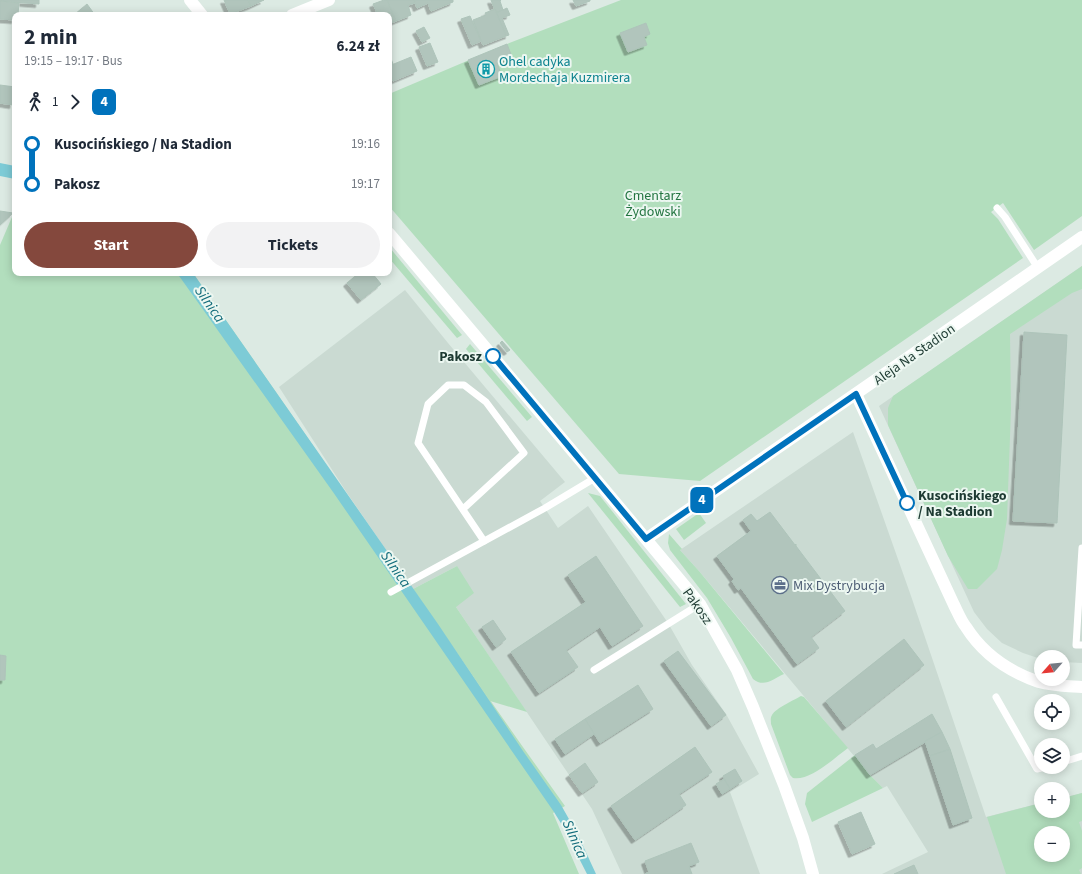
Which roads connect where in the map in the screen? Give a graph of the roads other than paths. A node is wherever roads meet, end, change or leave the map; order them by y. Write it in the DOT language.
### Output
graph roads {
  1 [pos="190,0"];
  2 [pos="329,0"];
  3 [pos="200,12"];
  4 [pos="299,12"];
  5 [pos="997,208"];
  6 [pos="392,237"];
  7 [pos="1082,237"];
  8 [pos="1038,268"];
  9 [pos="856,394"];
  10 [pos="595,478"];
  11 [pos="463,509"];
  12 [pos="646,539"];
  13 [pos="484,541"];
  14 [pos="1082,548"];
  15 [pos="391,592"];
  16 [pos="700,604"];
  17 [pos="1082,645"];
  18 [pos="594,670"];
  19 [pos="1082,687"];
  20 [pos="996,697"];
  21 [pos="1082,756"];
  22 [pos="1070,760"];
  23 [pos="1034,765"];
  24 [pos="814,874"];
  1 -- 3 [label="street"];
  2 -- 4 [label="street"];
  5 -- 8 [label="lane"];
  6 -- 10 [label="street, Pakosz"];
  7 -- 8 [label="street, Aleja Na Stadion"];
  8 -- 9 [label="street, Aleja Na Stadion"];
  9 -- 12 [label="street, Aleja Na Stadion"];
  9 -- 19 [label="street"];
  10 -- 12 [label="street, Pakosz"];
  10 -- 13 [label="lane"];
  11 -- 11 [label="lane"];
  11 -- 13 [label="lane"];
  12 -- 16 [label="street, Pakosz"];
  13 -- 15 [label="lane"];
  14 -- 17 [label="lane"];
  16 -- 18 [label="lane"];
  16 -- 24 [label="street, Pakosz"];
  20 -- 23 [label="lane"];
  21 -- 22 [label="lane"];
}
